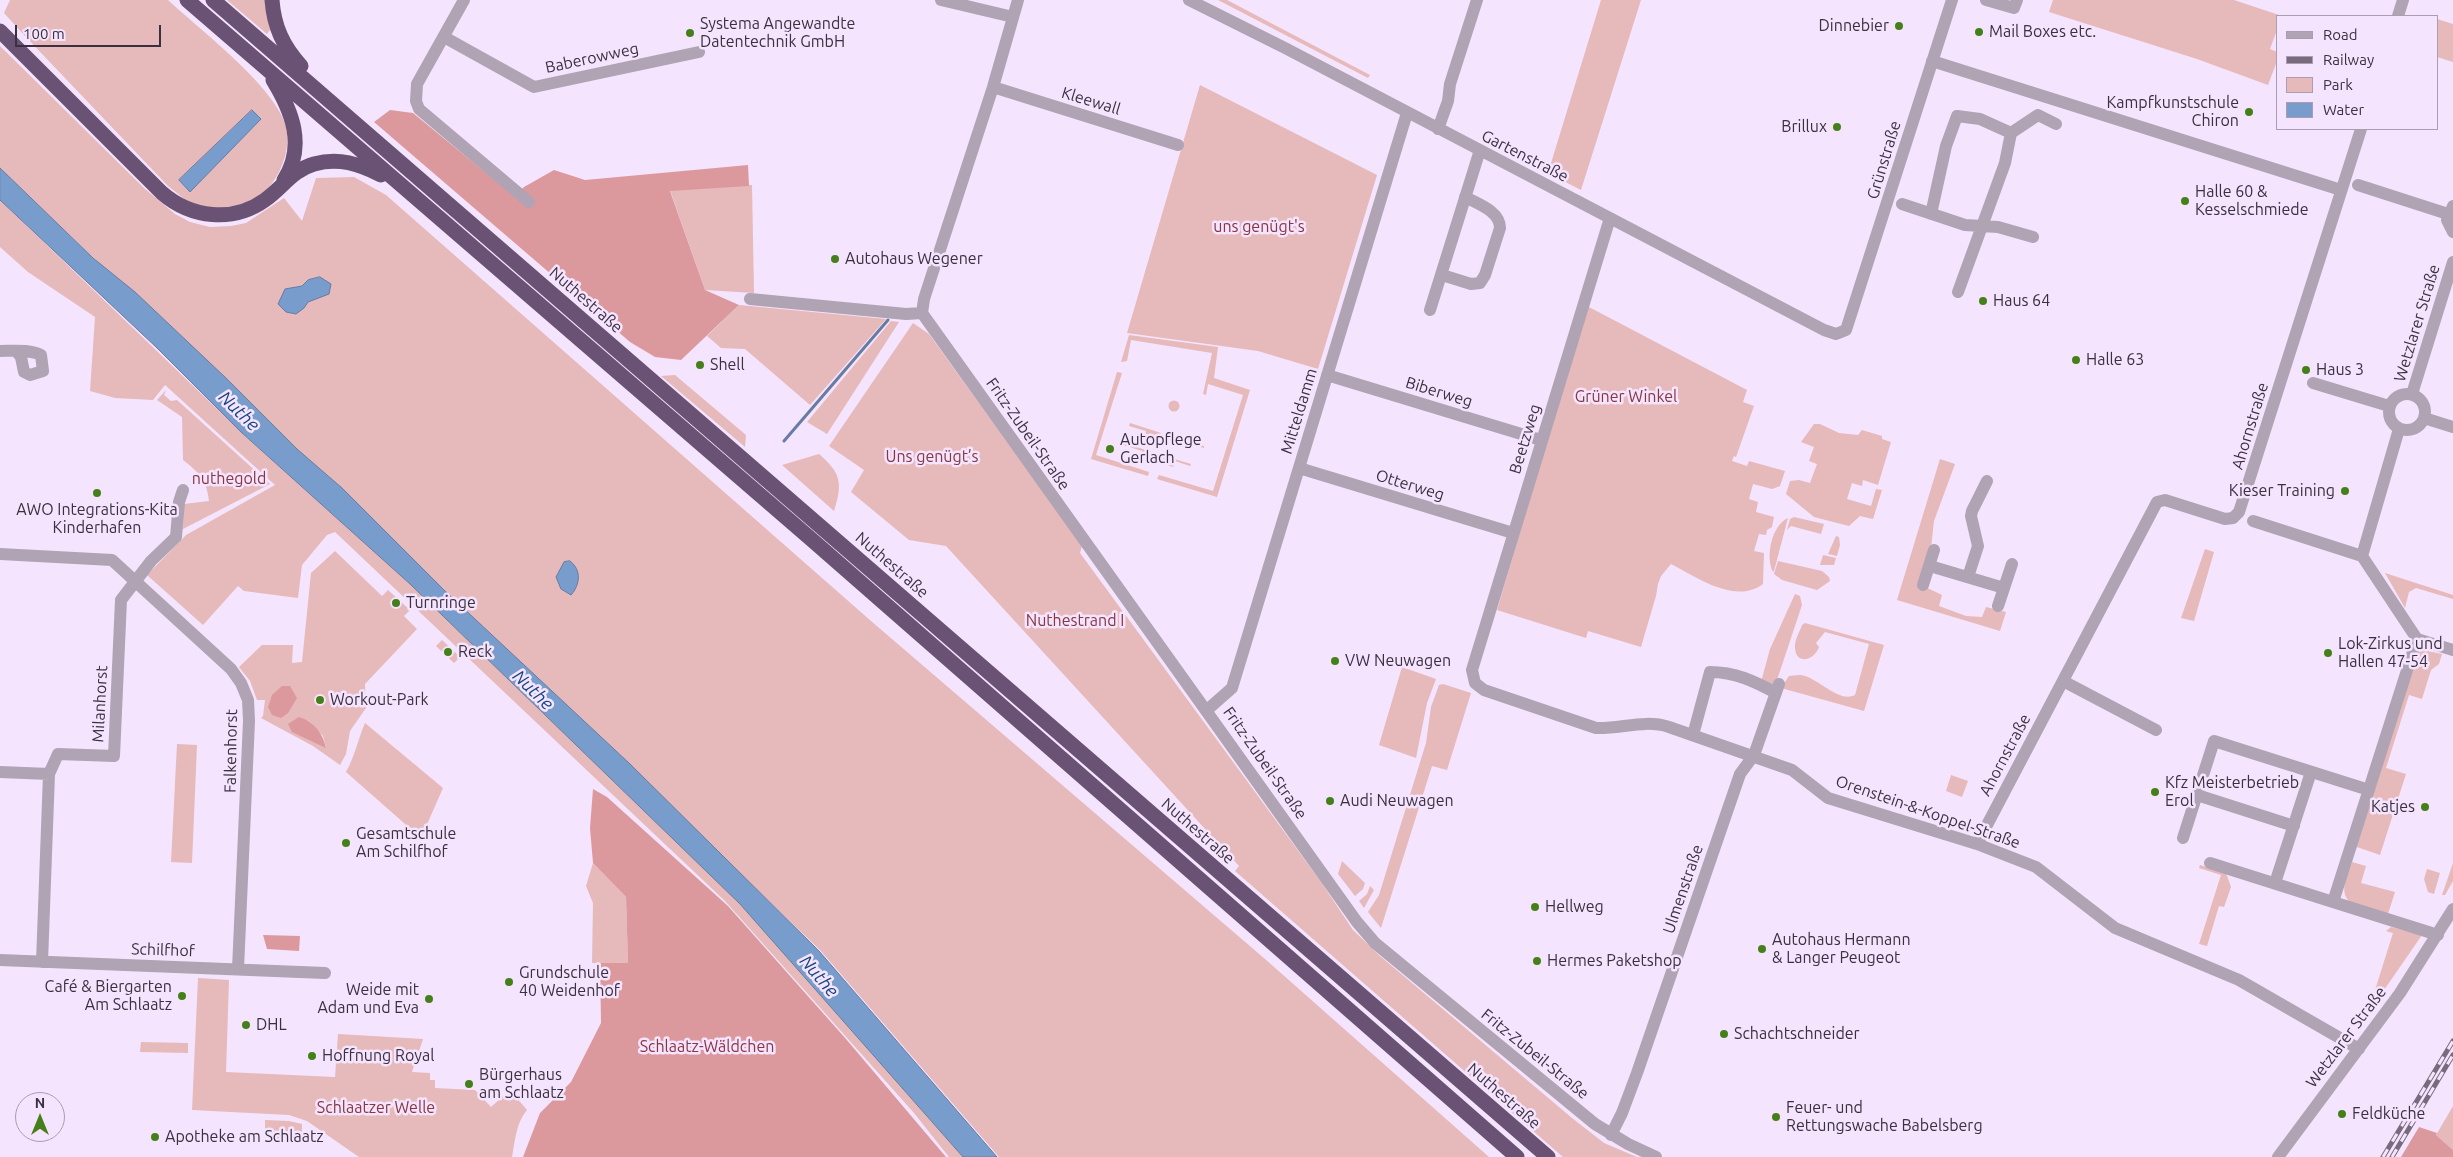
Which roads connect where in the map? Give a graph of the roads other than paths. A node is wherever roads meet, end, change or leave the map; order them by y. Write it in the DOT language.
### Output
graph roads {
  1 [pos="187,0"];
  2 [pos="213,0"];
  3 [pos="272,0"];
  4 [pos="464,0"];
  5 [pos="941,0"];
  6 [pos="1018,0"];
  7 [pos="1189,0"];
  8 [pos="1478,0"];
  9 [pos="1952,0"];
  10 [pos="1986,0"];
  11 [pos="2017,0"];
  12 [pos="2403,0"];
  13 [pos="2398,15"];
  14 [pos="1012,17"];
  15 [pos="0,31"];
  16 [pos="444,37"];
  17 [pos="699,52"];
  18 [pos="1932,61"];
  19 [pos="265,67"];
  20 [pos="993,87"];
  21 [pos="330,102"];
  22 [pos="1407,113"];
  23 [pos="2056,124"];
  24 [pos="1438,129"];
  25 [pos="2362,130"];
  26 [pos="2010,133"];
  27 [pos="1178,145"];
  28 [pos="1480,150"];
  29 [pos="400,184"];
  30 [pos="281,185"];
  31 [pos="2358,185"];
  32 [pos="2342,190"];
  33 [pos="1465,197"];
  34 [pos="529,202"];
  35 [pos="1902,204"];
  36 [pos="2451,210"];
  37 [pos="1931,214"];
  38 [pos="1610,218"];
  39 [pos="1980,226"];
  40 [pos="2453,232"];
  41 [pos="2033,237"];
  42 [pos="2453,262"];
  43 [pos="1442,274"];
  44 [pos="1958,292"];
  45 [pos="750,299"];
  46 [pos="1430,310"];
  47 [pos="922,313"];
  48 [pos="1846,330"];
  49 [pos="0,351"];
  50 [pos="16,351"];
  51 [pos="1327,375"];
  52 [pos="2313,383"];
  53 [pos="2412,394"];
  54 [pos="2389,406"];
  55 [pos="2424,418"];
  56 [pos="2453,427"];
  57 [pos="2399,429"];
  58 [pos="1542,440"];
  59 [pos="1299,468"];
  60 [pos="1986,481"];
  61 [pos="183,490"];
  62 [pos="2253,521"];
  63 [pos="1513,533"];
  64 [pos="1934,550"];
  65 [pos="0,554"];
  66 [pos="2362,556"];
  67 [pos="2012,564"];
  68 [pos="1930,566"];
  69 [pos="1968,578"];
  70 [pos="136,580"];
  71 [pos="1924,585"];
  72 [pos="2004,588"];
  73 [pos="1998,606"];
  74 [pos="2417,639"];
  75 [pos="2453,650"];
  76 [pos="1472,670"];
  77 [pos="2062,681"];
  78 [pos="1207,710"];
  79 [pos="2156,730"];
  80 [pos="1693,735"];
  81 [pos="1754,755"];
  82 [pos="0,772"];
  83 [pos="2311,772"];
  84 [pos="49,774"];
  85 [pos="2369,790"];
  86 [pos="2197,795"];
  87 [pos="2294,826"];
  88 [pos="2183,838"];
  89 [pos="1977,844"];
  90 [pos="2210,863"];
  91 [pos="2275,884"];
  92 [pos="2333,902"];
  93 [pos="2453,909"];
  94 [pos="2438,935"];
  95 [pos="0,960"];
  96 [pos="42,962"];
  97 [pos="238,969"];
  98 [pos="325,973"];
  99 [pos="2358,1049"];
  100 [pos="1611,1135"];
  101 [pos="1517,1157"];
  102 [pos="1548,1157"];
  103 [pos="1656,1157"];
  104 [pos="2278,1157"];
  1 -- 19 [label="highway, Nuthestraße"];
  2 -- 21 [label="highway, Nuthestraße"];
  3 -- 21 [label="highway"];
  4 -- 16 [label="street"];
  5 -- 14 [label="street"];
  6 -- 14 [label="street"];
  7 -- 22 [label="street, Gartenstraße"];
  8 -- 24 [label="street"];
  9 -- 18 [label="street, Grünstraße"];
  10 -- 11 [label="street"];
  12 -- 13 [label="street"];
  14 -- 20 [label="street"];
  15 -- 30 [label="highway"];
  16 -- 17 [label="street, Baberowweg"];
  16 -- 34 [label="street"];
  18 -- 32 [label="street"];
  18 -- 48 [label="street, Grünstraße"];
  19 -- 29 [label="highway, Nuthestraße"];
  19 -- 30 [label="highway"];
  20 -- 27 [label="street, Kleewall"];
  20 -- 47 [label="street"];
  21 -- 102 [label="highway, Nuthestraße"];
  22 -- 24 [label="street, Gartenstraße"];
  22 -- 51 [label="street, Mitteldamm"];
  23 -- 26 [label="street"];
  24 -- 28 [label="street, Gartenstraße"];
  25 -- 32 [label="street, Ahornstraße"];
  26 -- 37 [label="street"];
  26 -- 39 [label="street"];
  28 -- 33 [label="street"];
  28 -- 38 [label="street, Gartenstraße"];
  29 -- 30 [label="highway"];
  29 -- 101 [label="highway, Nuthestraße"];
  31 -- 36 [label="street"];
  32 -- 77 [label="street, Ahornstraße"];
  33 -- 43 [label="street"];
  33 -- 43 [label="street"];
  35 -- 37 [label="street"];
  36 -- 40 [label="street"];
  37 -- 39 [label="street"];
  38 -- 48 [label="street, Gartenstraße"];
  38 -- 58 [label="street, Beetzweg"];
  39 -- 41 [label="street"];
  39 -- 44 [label="street"];
  42 -- 53 [label="street, Wetzlarer Straße"];
  43 -- 46 [label="street"];
  45 -- 47 [label="street"];
  47 -- 78 [label="street, Fritz-Zubeil-Straße"];
  49 -- 50 [label="street"];
  51 -- 58 [label="street, Biberweg"];
  51 -- 59 [label="street, Mitteldamm"];
  52 -- 54 [label="street"];
  53 -- 54 [label="street, Wetzlarer Straße"];
  53 -- 55 [label="street, Wetzlarer Straße"];
  54 -- 57 [label="street"];
  55 -- 56 [label="street"];
  55 -- 57 [label="street"];
  57 -- 66 [label="street"];
  58 -- 63 [label="street, Beetzweg"];
  59 -- 63 [label="street, Otterweg"];
  59 -- 78 [label="street, Mitteldamm"];
  60 -- 69 [label="street"];
  61 -- 70 [label="street"];
  62 -- 66 [label="street"];
  63 -- 76 [label="street, Beetzweg"];
  64 -- 68 [label="street"];
  65 -- 70 [label="street, Falkenhorst"];
  66 -- 74 [label="street"];
  67 -- 72 [label="street"];
  68 -- 69 [label="street"];
  68 -- 71 [label="street"];
  69 -- 72 [label="street"];
  70 -- 84 [label="street, Milanhorst"];
  70 -- 97 [label="street, Falkenhorst"];
  72 -- 73 [label="street"];
  74 -- 75 [label="street"];
  74 -- 85 [label="street"];
  76 -- 80 [label="street, Orenstein-&-Koppel-Straße"];
  77 -- 79 [label="street"];
  77 -- 89 [label="street, Ahornstraße"];
  78 -- 100 [label="street, Fritz-Zubeil-Straße"];
  80 -- 81 [label="street, Orenstein-&-Koppel-Straße"];
  80 -- 81 [label="street, Ulmenstraße"];
  81 -- 89 [label="street, Orenstein-&-Koppel-Straße"];
  81 -- 100 [label="street, Ulmenstraße"];
  82 -- 84 [label="street"];
  83 -- 85 [label="street"];
  83 -- 86 [label="street"];
  83 -- 87 [label="street"];
  84 -- 96 [label="street, Milanhorst"];
  85 -- 92 [label="street"];
  86 -- 87 [label="street"];
  86 -- 88 [label="street"];
  87 -- 91 [label="street"];
  89 -- 99 [label="street, Orenstein-&-Koppel-Straße"];
  90 -- 91 [label="street"];
  91 -- 92 [label="street"];
  92 -- 94 [label="street"];
  93 -- 94 [label="street, Wetzlarer Straße"];
  94 -- 99 [label="street, Wetzlarer Straße"];
  95 -- 96 [label="street, Schilfhof"];
  96 -- 97 [label="street, Schilfhof"];
  97 -- 98 [label="street, Schilfhof"];
  99 -- 104 [label="street, Wetzlarer Straße"];
  100 -- 103 [label="street, Fritz-Zubeil-Straße"];
}
